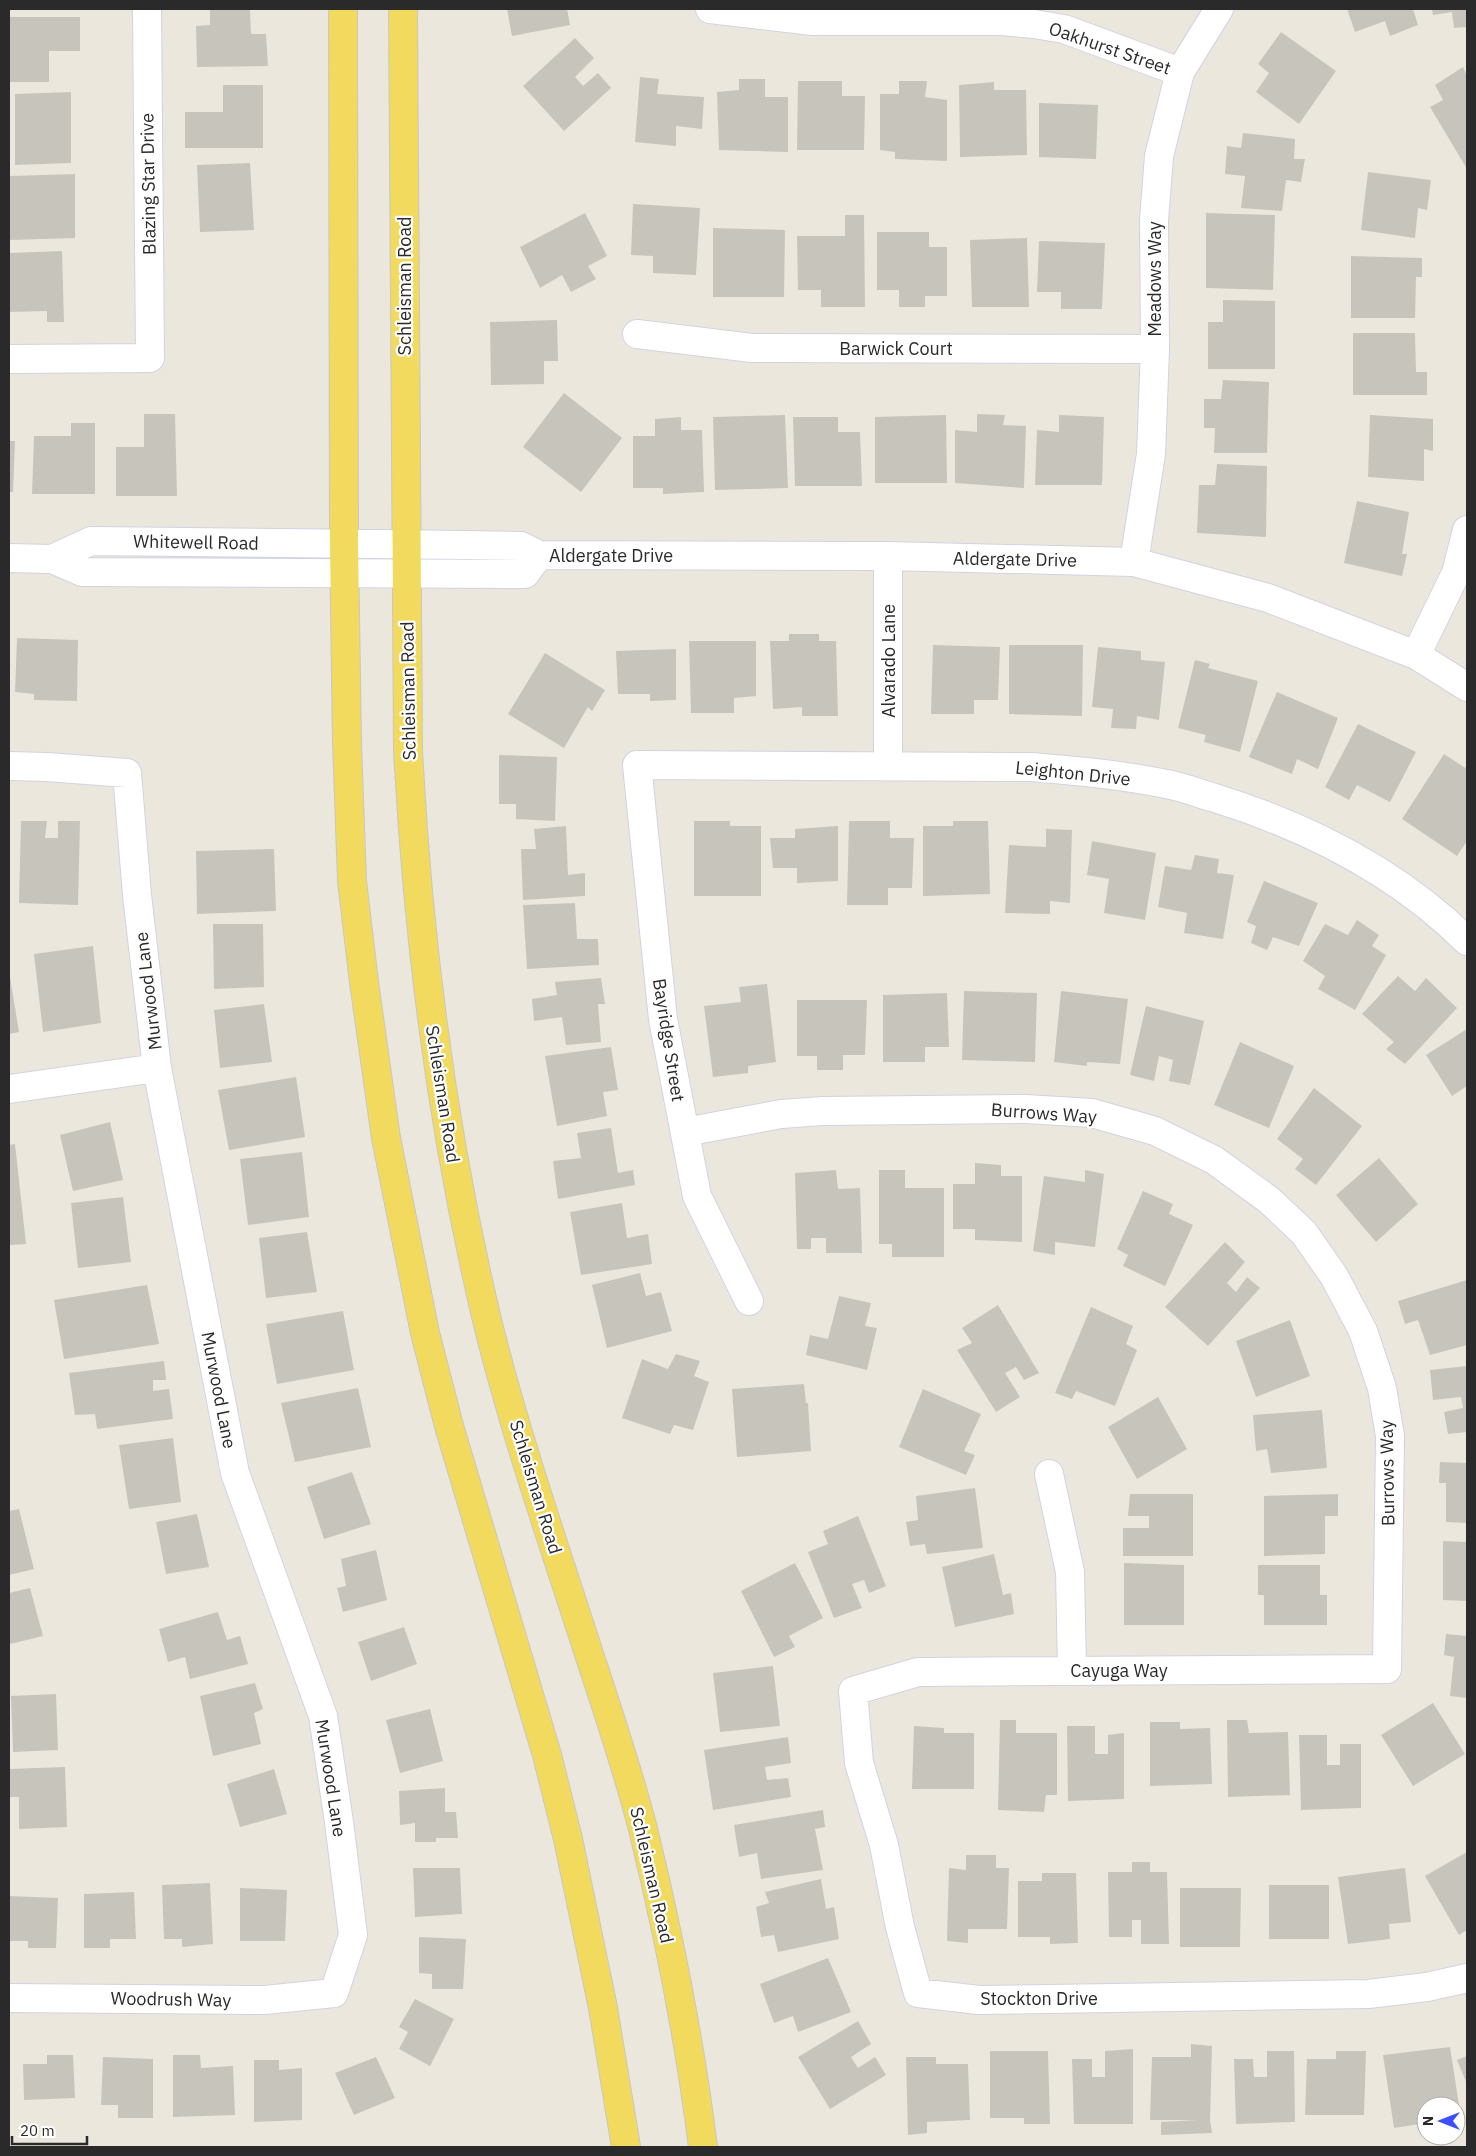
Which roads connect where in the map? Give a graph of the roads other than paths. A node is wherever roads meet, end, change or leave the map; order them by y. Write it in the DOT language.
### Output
graph roads {
  1 [pos="147,9"];
  2 [pos="343,9"];
  3 [pos="403,9"];
  4 [pos="710,9"];
  5 [pos="1219,9"];
  6 [pos="1180,72"];
  7 [pos="638,334"];
  8 [pos="1155,349"];
  9 [pos="9,359"];
  10 [pos="1467,530"];
  11 [pos="344,544"];
  12 [pos="405,544"];
  13 [pos="539,555"];
  14 [pos="888,556"];
  15 [pos="9,558"];
  16 [pos="52,559"];
  17 [pos="1134,562"];
  18 [pos="345,574"];
  19 [pos="406,574"];
  20 [pos="1416,655"];
  21 [pos="1467,687"];
  22 [pos="637,765"];
  23 [pos="9,766"];
  24 [pos="888,766"];
  25 [pos="1467,941"];
  26 [pos="157,1068"];
  27 [pos="9,1089"];
  28 [pos="685,1132"];
  29 [pos="749,1302"];
  30 [pos="1049,1474"];
  31 [pos="1387,1669"];
  32 [pos="1072,1670"];
  33 [pos="853,1692"];
  34 [pos="1467,1978"];
  35 [pos="334,1992"];
  36 [pos="9,1998"];
  37 [pos="626,2147"];
  38 [pos="703,2147"];
  1 -- 9 [label="street, Blazing Star Drive"];
  2 -- 11 [label="main road"];
  3 -- 12 [label="main road, Schleisman Road"];
  4 -- 6 [label="street, Oakhurst Street"];
  5 -- 6 [label="street, Meadows Way"];
  6 -- 8 [label="street, Meadows Way"];
  7 -- 8 [label="street, Barwick Court"];
  8 -- 17 [label="street, Meadows Way"];
  10 -- 20 [label="street"];
  11 -- 12 [label="street, Aldergate Drive"];
  11 -- 16 [label="street, Whitewell Road"];
  11 -- 18 [label="main road"];
  12 -- 13 [label="street, Aldergate Drive"];
  12 -- 19 [label="main road, Schleisman Road"];
  13 -- 14 [label="street, Aldergate Drive"];
  13 -- 19 [label="street, Aldergate Drive"];
  14 -- 17 [label="street, Aldergate Drive"];
  14 -- 24 [label="street, Alvarado Lane"];
  15 -- 16 [label="street, Whitewell Road"];
  16 -- 18 [label="street, Whitewell Road"];
  17 -- 20 [label="street, Aldergate Drive"];
  18 -- 19 [label="street, Aldergate Drive"];
  18 -- 37 [label="main road"];
  19 -- 38 [label="main road, Schleisman Road"];
  20 -- 21 [label="street, Aldergate Drive"];
  22 -- 24 [label="street, Leighton Drive"];
  22 -- 28 [label="street, Bayridge Street"];
  23 -- 26 [label="street, Murwood Lane"];
  24 -- 25 [label="street, Leighton Drive"];
  26 -- 27 [label="street"];
  26 -- 35 [label="street, Murwood Lane"];
  28 -- 29 [label="street, Bayridge Street"];
  28 -- 31 [label="street, Burrows Way"];
  30 -- 32 [label="street"];
  31 -- 32 [label="street, Cayuga Way"];
  32 -- 33 [label="street, Cayuga Way"];
  33 -- 34 [label="street, Stockton Drive"];
  35 -- 36 [label="street, Woodrush Way"];
}
